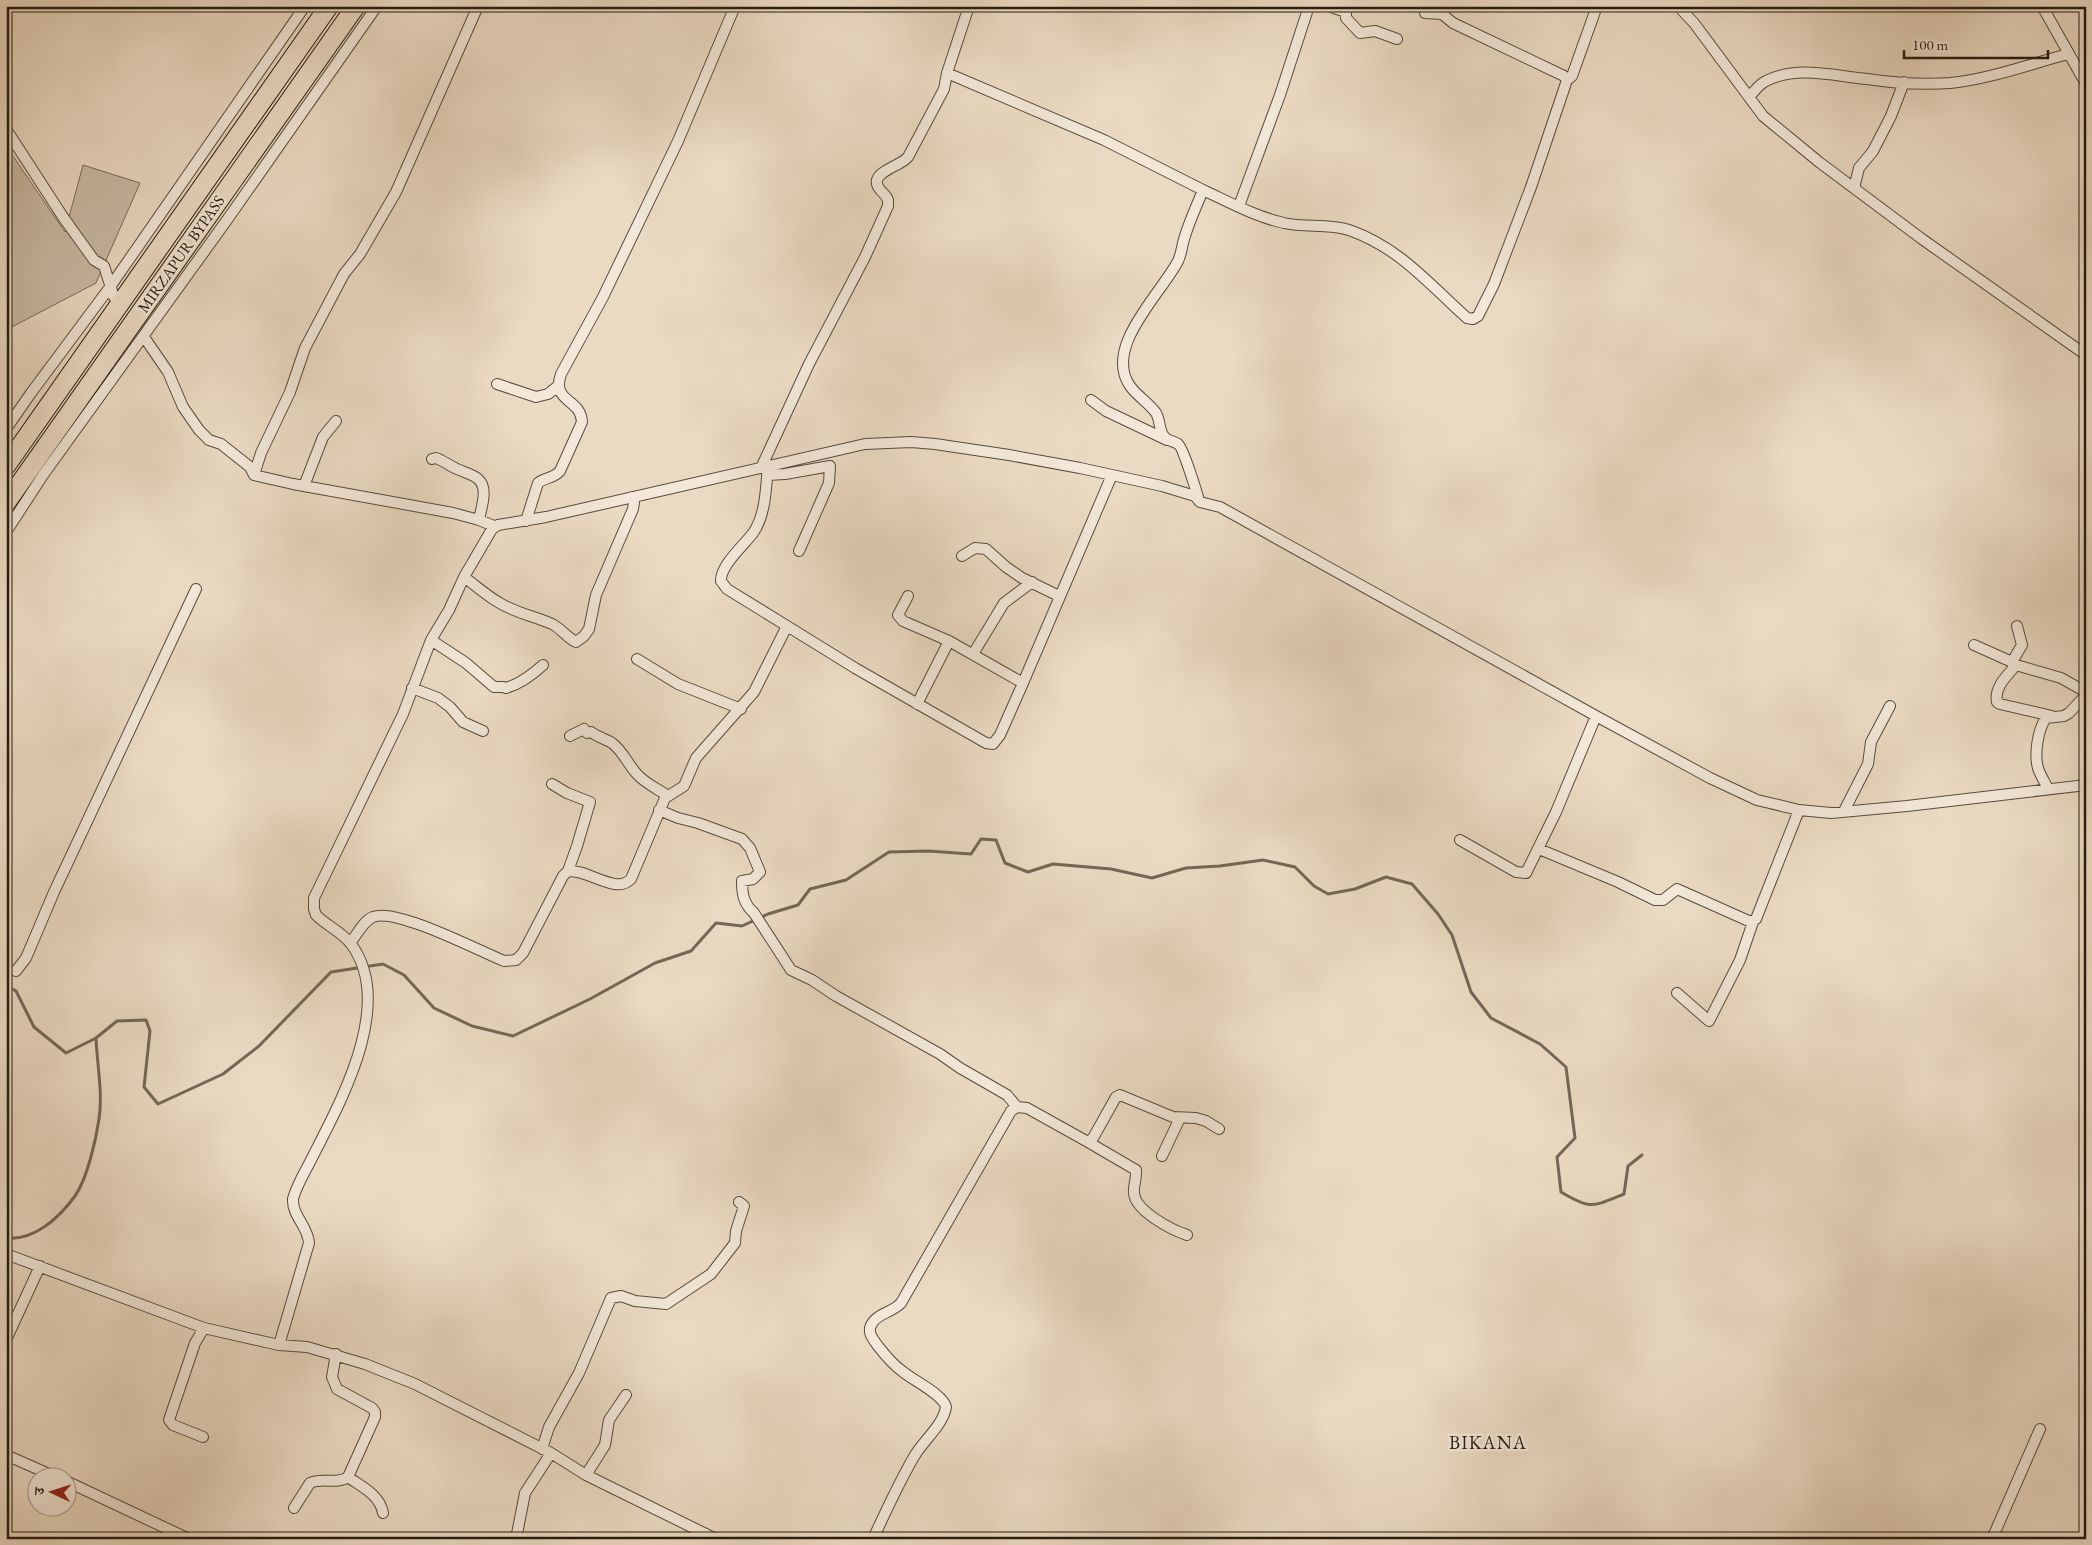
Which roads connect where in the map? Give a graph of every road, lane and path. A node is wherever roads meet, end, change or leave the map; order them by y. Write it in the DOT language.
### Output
graph roads {
  1 [pos="305,6"];
  2 [pos="328,6"];
  3 [pos="356,6"];
  4 [pos="376,6"];
  5 [pos="478,6"];
  6 [pos="735,6"];
  7 [pos="969,6"];
  8 [pos="1309,6"];
  9 [pos="1328,6"];
  10 [pos="1597,6"];
  11 [pos="1678,6"];
  12 [pos="2042,6"];
  13 [pos="1346,9"];
  14 [pos="1425,13"];
  15 [pos="1397,39"];
  16 [pos="2068,54"];
  17 [pos="947,73"];
  18 [pos="1567,80"];
  19 [pos="1904,82"];
  20 [pos="2086,84"];
  21 [pos="1749,97"];
  22 [pos="6,128"];
  23 [pos="1854,188"];
  24 [pos="1203,190"];
  25 [pos="1239,206"];
  26 [pos="110,287"];
  27 [pos="114,297"];
  28 [pos="144,338"];
  29 [pos="2086,355"];
  30 [pos="497,384"];
  31 [pos="558,386"];
  32 [pos="1091,400"];
  33 [pos="336,421"];
  34 [pos="6,429"];
  35 [pos="1168,440"];
  36 [pos="432,459"];
  37 [pos="6,466"];
  38 [pos="765,469"];
  39 [pos="254,475"];
  40 [pos="1110,479"];
  41 [pos="304,486"];
  42 [pos="632,497"];
  43 [pos="1200,502"];
  44 [pos="6,503"];
  45 [pos="479,520"];
  46 [pos="526,521"];
  47 [pos="494,526"];
  48 [pos="6,532"];
  49 [pos="799,551"];
  50 [pos="962,556"];
  51 [pos="464,577"];
  52 [pos="1032,582"];
  53 [pos="196,589"];
  54 [pos="908,596"];
  55 [pos="1059,596"];
  56 [pos="787,626"];
  57 [pos="2016,626"];
  58 [pos="431,640"];
  59 [pos="949,641"];
  60 [pos="1974,645"];
  61 [pos="973,654"];
  62 [pos="637,659"];
  63 [pos="2014,664"];
  64 [pos="543,666"];
  65 [pos="1023,683"];
  66 [pos="412,688"];
  67 [pos="2086,693"];
  68 [pos="917,704"];
  69 [pos="1890,706"];
  70 [pos="741,709"];
  71 [pos="1596,716"];
  72 [pos="2052,716"];
  73 [pos="483,731"];
  74 [pos="570,736"];
  75 [pos="552,784"];
  76 [pos="2086,785"];
  77 [pos="2048,790"];
  78 [pos="668,796"];
  79 [pos="659,810"];
  80 [pos="1799,810"];
  81 [pos="1844,812"];
  82 [pos="1460,840"];
  83 [pos="1539,849"];
  84 [pos="568,871"];
  85 [pos="1753,922"];
  86 [pos="350,943"];
  87 [pos="16,971"];
  88 [pos="1677,993"];
  89 [pos="1016,1107"];
  90 [pos="1178,1118"];
  91 [pos="1218,1129"];
  92 [pos="1088,1142"];
  93 [pos="1162,1156"];
  94 [pos="739,1202"];
  95 [pos="1187,1235"];
  96 [pos="6,1254"];
  97 [pos="40,1266"];
  98 [pos="204,1328"];
  99 [pos="6,1340"];
  100 [pos="279,1345"];
  101 [pos="336,1354"];
  102 [pos="626,1395"];
  103 [pos="2040,1428"];
  104 [pos="203,1437"];
  105 [pos="546,1451"];
  106 [pos="6,1455"];
  107 [pos="35,1468"];
  108 [pos="586,1474"];
  109 [pos="348,1477"];
  110 [pos="78,1487"];
  111 [pos="294,1508"];
  112 [pos="383,1513"];
  113 [pos="714,1538"];
  114 [pos="189,1539"];
  115 [pos="516,1539"];
  116 [pos="873,1539"];
  117 [pos="1992,1539"];
  1 -- 26 [label="street"];
  2 -- 37 [label="highway"];
  3 -- 44 [label="highway, MIRZAPUR BYPASS"];
  4 -- 48 [label="street"];
  5 -- 39 [label="street"];
  6 -- 31 [label="street"];
  7 -- 17 [label="street"];
  8 -- 25 [label="street"];
  9 -- 13 [label="street"];
  10 -- 18 [label="street"];
  11 -- 21 [label="street"];
  12 -- 16 [label="street"];
  13 -- 15 [label="street"];
  14 -- 18 [label="street"];
  16 -- 19 [label="street"];
  16 -- 20 [label="street"];
  17 -- 24 [label="street"];
  17 -- 38 [label="street"];
  18 -- 25 [label="street"];
  19 -- 21 [label="street"];
  19 -- 23 [label="street"];
  21 -- 23 [label="street"];
  22 -- 26 [label="street"];
  23 -- 29 [label="street"];
  24 -- 25 [label="street"];
  24 -- 35 [label="street"];
  26 -- 27 [label="street"];
  26 -- 34 [label="street"];
  28 -- 39 [label="street"];
  30 -- 31 [label="street"];
  31 -- 46 [label="street"];
  32 -- 35 [label="street"];
  33 -- 41 [label="street"];
  35 -- 43 [label="street"];
  36 -- 45 [label="street"];
  38 -- 40 [label="street"];
  38 -- 42 [label="street"];
  38 -- 49 [label="street"];
  38 -- 56 [label="street"];
  39 -- 41 [label="street"];
  40 -- 43 [label="street"];
  40 -- 55 [label="street"];
  41 -- 45 [label="street"];
  42 -- 46 [label="street"];
  42 -- 51 [label="street"];
  43 -- 71 [label="street"];
  45 -- 47 [label="street"];
  46 -- 47 [label="street"];
  47 -- 51 [label="street"];
  50 -- 52 [label="street"];
  51 -- 58 [label="street"];
  52 -- 55 [label="street"];
  52 -- 61 [label="street"];
  53 -- 87 [label="street"];
  54 -- 59 [label="street"];
  55 -- 65 [label="street"];
  56 -- 68 [label="street"];
  56 -- 70 [label="street"];
  57 -- 63 [label="street"];
  58 -- 64 [label="street"];
  58 -- 66 [label="street"];
  59 -- 61 [label="street"];
  59 -- 68 [label="street"];
  60 -- 63 [label="street"];
  61 -- 65 [label="street"];
  62 -- 70 [label="street"];
  63 -- 67 [label="street"];
  63 -- 72 [label="street"];
  65 -- 68 [label="street"];
  66 -- 73 [label="street"];
  66 -- 86 [label="street"];
  67 -- 72 [label="street"];
  69 -- 81 [label="street"];
  70 -- 78 [label="street"];
  71 -- 80 [label="street"];
  71 -- 83 [label="street"];
  72 -- 77 [label="street"];
  74 -- 78 [label="street"];
  75 -- 84 [label="street"];
  76 -- 77 [label="street"];
  77 -- 81 [label="street"];
  78 -- 79 [label="street"];
  79 -- 84 [label="street"];
  79 -- 89 [label="street"];
  80 -- 81 [label="street"];
  80 -- 85 [label="street"];
  82 -- 83 [label="street"];
  83 -- 85 [label="street"];
  84 -- 86 [label="street"];
  85 -- 88 [label="street"];
  86 -- 100 [label="street"];
  89 -- 92 [label="street"];
  89 -- 116 [label="street"];
  90 -- 91 [label="street"];
  90 -- 92 [label="street"];
  90 -- 93 [label="street"];
  92 -- 95 [label="street"];
  94 -- 105 [label="street"];
  96 -- 97 [label="street"];
  97 -- 98 [label="street"];
  97 -- 99 [label="street"];
  98 -- 100 [label="street"];
  98 -- 104 [label="street"];
  100 -- 101 [label="street"];
  101 -- 105 [label="street"];
  101 -- 109 [label="street"];
  102 -- 108 [label="street"];
  103 -- 117 [label="street"];
  105 -- 108 [label="street"];
  105 -- 115 [label="street"];
  106 -- 107 [label="street"];
  108 -- 113 [label="street"];
  109 -- 111 [label="street"];
  109 -- 112 [label="street"];
  110 -- 114 [label="street"];
}
